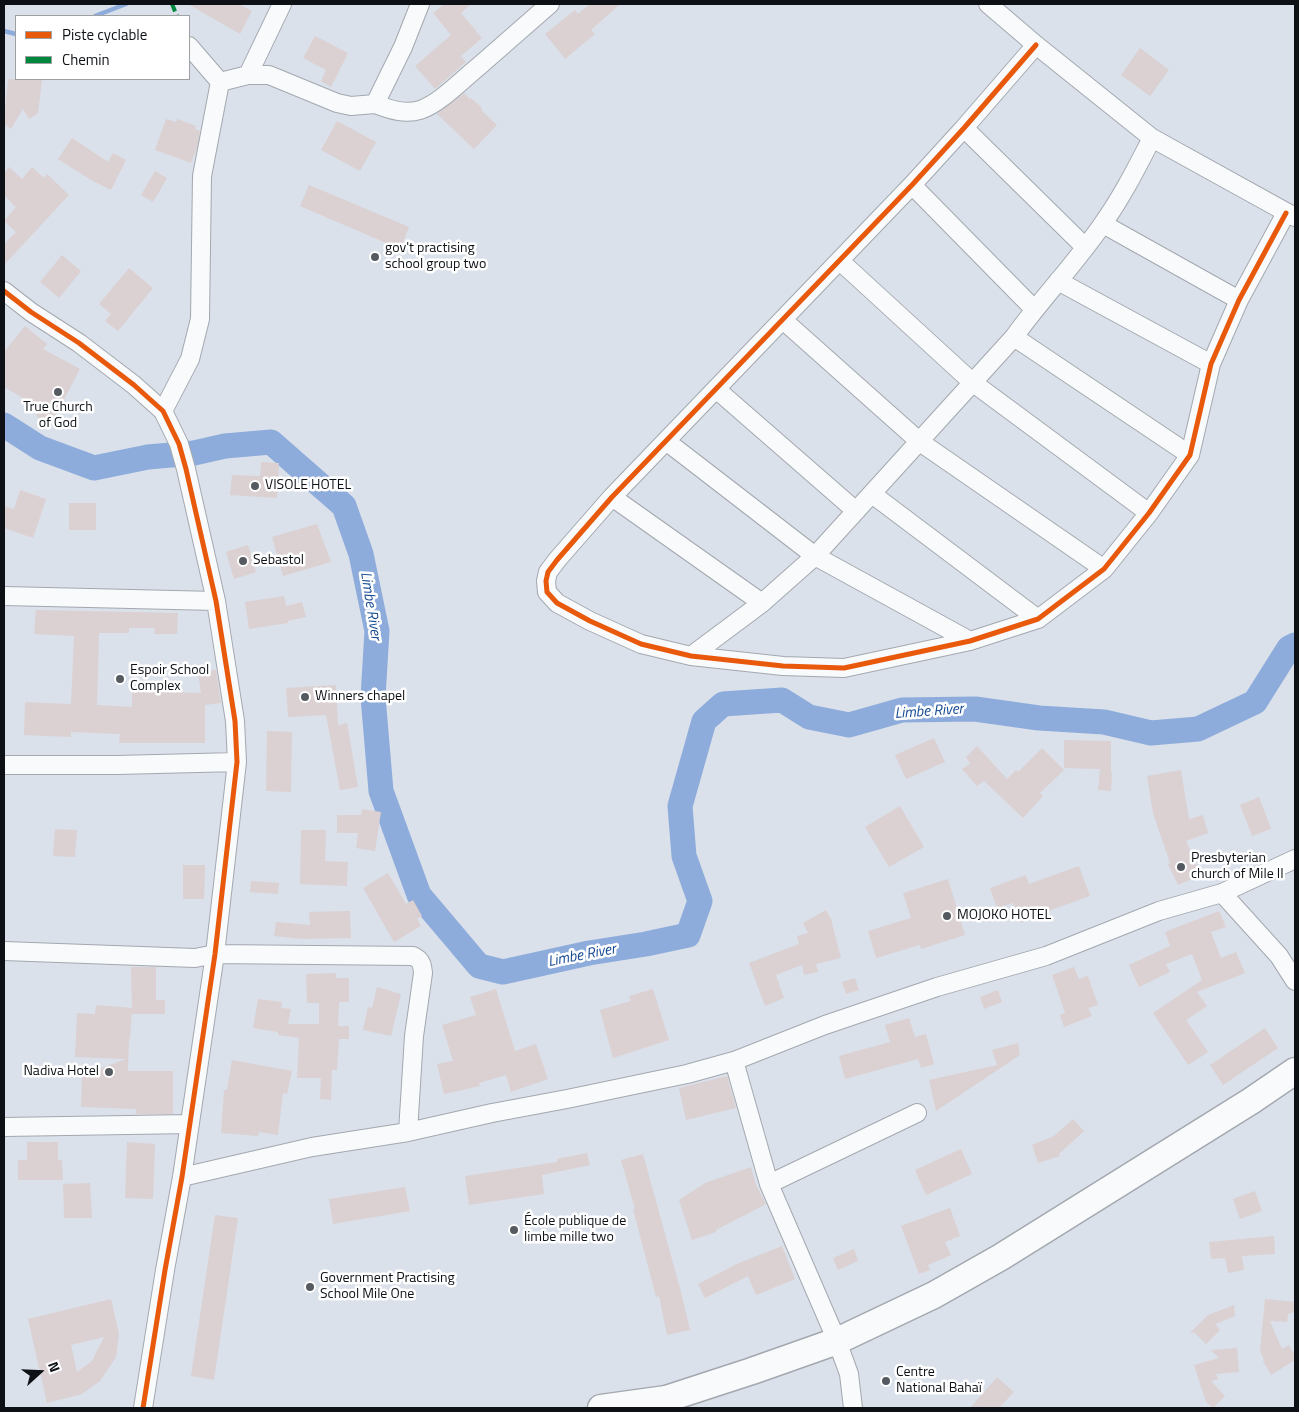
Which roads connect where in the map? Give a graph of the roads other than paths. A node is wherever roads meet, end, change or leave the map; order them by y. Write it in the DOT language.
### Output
graph roads {
  1 [pos="282,4"];
  2 [pos="420,4"];
  3 [pos="988,4"];
  4 [pos="547,5"];
  5 [pos="1036,45"];
  6 [pos="190,47"];
  7 [pos="248,76"];
  8 [pos="220,82"];
  9 [pos="375,104"];
  10 [pos="964,128"];
  11 [pos="1152,138"];
  12 [pos="912,185"];
  13 [pos="1291,215"];
  14 [pos="1103,224"];
  15 [pos="1084,247"];
  16 [pos="840,260"];
  17 [pos="1058,280"];
  18 [pos="4,291"];
  19 [pos="1239,300"];
  20 [pos="1034,309"];
  21 [pos="783,320"];
  22 [pos="1014,337"];
  23 [pos="1211,364"];
  24 [pos="972,382"];
  25 [pos="716,389"];
  26 [pos="163,411"];
  27 [pos="666,441"];
  28 [pos="920,442"];
  29 [pos="1190,455"];
  30 [pos="872,494"];
  31 [pos="612,496"];
  32 [pos="856,511"];
  33 [pos="1149,513"];
  34 [pos="815,556"];
  35 [pos="1104,569"];
  36 [pos="4,596"];
  37 [pos="216,601"];
  38 [pos="762,603"];
  39 [pos="1038,619"];
  40 [pos="970,641"];
  41 [pos="691,656"];
  42 [pos="236,762"];
  43 [pos="4,765"];
  44 [pos="1295,859"];
  45 [pos="1222,893"];
  46 [pos="4,951"];
  47 [pos="215,954"];
  48 [pos="1295,981"];
  49 [pos="734,1061"];
  50 [pos="1295,1070"];
  51 [pos="917,1113"];
  52 [pos="190,1124"];
  53 [pos="4,1128"];
  54 [pos="408,1132"];
  55 [pos="182,1177"];
  56 [pos="769,1184"];
  57 [pos="837,1341"];
  58 [pos="143,1408"];
  59 [pos="601,1408"];
  60 [pos="853,1408"];
  1 -- 7 [label="street"];
  2 -- 9 [label="street"];
  3 -- 5 [label="street"];
  4 -- 9 [label="street"];
  5 -- 10 [label="street"];
  5 -- 11 [label="street"];
  6 -- 8 [label="street"];
  7 -- 8 [label="street"];
  7 -- 9 [label="street"];
  8 -- 26 [label="street"];
  10 -- 12 [label="street"];
  10 -- 15 [label="street"];
  11 -- 13 [label="street"];
  11 -- 14 [label="street"];
  12 -- 16 [label="street"];
  12 -- 20 [label="street"];
  13 -- 19 [label="street"];
  14 -- 15 [label="street"];
  14 -- 19 [label="street"];
  15 -- 17 [label="street"];
  16 -- 21 [label="street"];
  16 -- 24 [label="street"];
  17 -- 20 [label="street"];
  17 -- 23 [label="street"];
  18 -- 26 [label="street"];
  19 -- 23 [label="street"];
  20 -- 22 [label="street"];
  21 -- 25 [label="street"];
  21 -- 28 [label="street"];
  22 -- 24 [label="street"];
  22 -- 29 [label="street"];
  23 -- 29 [label="street"];
  24 -- 28 [label="street"];
  24 -- 33 [label="street"];
  25 -- 27 [label="street"];
  25 -- 32 [label="street"];
  26 -- 37 [label="street"];
  27 -- 31 [label="street"];
  27 -- 34 [label="street"];
  28 -- 30 [label="street"];
  28 -- 35 [label="street"];
  29 -- 33 [label="street"];
  30 -- 32 [label="street"];
  30 -- 39 [label="street"];
  31 -- 38 [label="street"];
  31 -- 41 [label="street"];
  32 -- 34 [label="street"];
  33 -- 35 [label="street"];
  34 -- 38 [label="street"];
  34 -- 40 [label="street"];
  35 -- 39 [label="street"];
  36 -- 37 [label="street"];
  37 -- 42 [label="street"];
  38 -- 41 [label="street"];
  39 -- 40 [label="street"];
  40 -- 41 [label="street"];
  42 -- 43 [label="street"];
  42 -- 47 [label="street"];
  44 -- 45 [label="street"];
  45 -- 48 [label="street"];
  45 -- 49 [label="street"];
  46 -- 47 [label="street"];
  47 -- 52 [label="street"];
  47 -- 54 [label="street"];
  49 -- 54 [label="street"];
  49 -- 56 [label="street"];
  50 -- 57 [label="highway"];
  51 -- 56 [label="street"];
  52 -- 53 [label="street"];
  52 -- 55 [label="street"];
  54 -- 55 [label="street"];
  55 -- 58 [label="street"];
  56 -- 57 [label="street"];
  57 -- 59 [label="highway"];
  57 -- 60 [label="street"];
}
